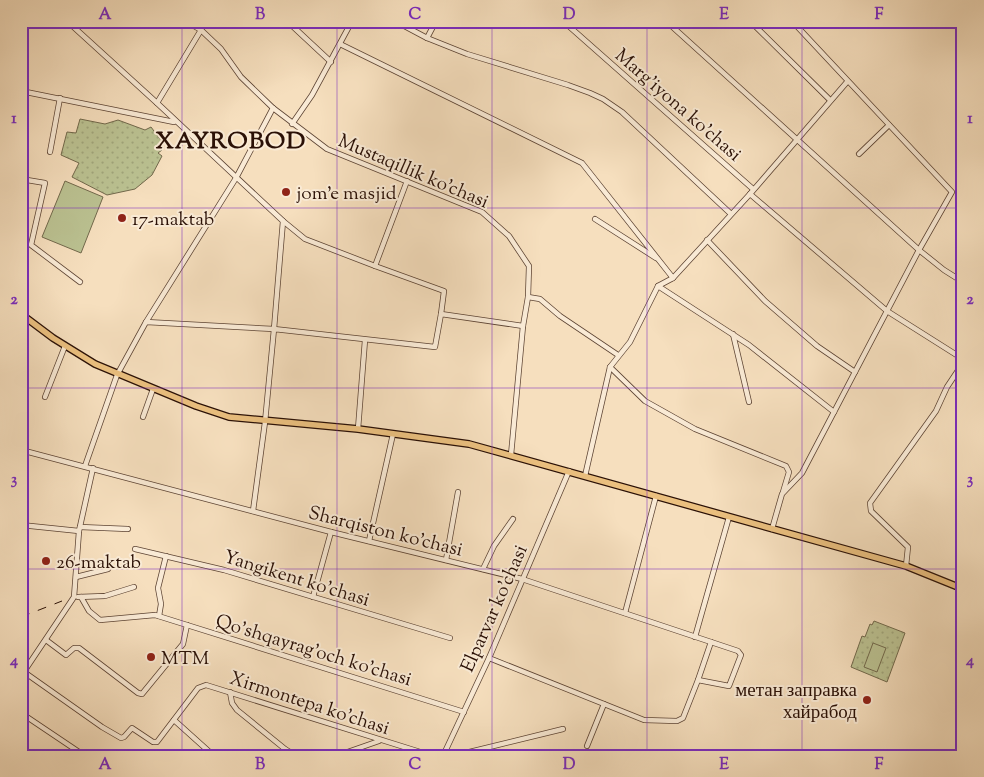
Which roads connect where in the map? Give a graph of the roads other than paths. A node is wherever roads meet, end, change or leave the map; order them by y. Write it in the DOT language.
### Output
graph roads {
  1 [pos="67,21"];
  2 [pos="185,21"];
  3 [pos="287,21"];
  4 [pos="352,21"];
  5 [pos="395,21"];
  6 [pos="436,21"];
  7 [pos="563,21"];
  8 [pos="666,21"];
  9 [pos="750,21"];
  10 [pos="792,21"];
  11 [pos="202,30"];
  12 [pos="427,38"];
  13 [pos="340,44"];
  14 [pos="331,62"];
  15 [pos="847,82"];
  16 [pos="21,91"];
  17 [pos="60,98"];
  18 [pos="830,100"];
  19 [pos="157,103"];
  20 [pos="273,108"];
  21 [pos="176,122"];
  22 [pos="292,124"];
  23 [pos="889,125"];
  24 [pos="796,139"];
  25 [pos="50,152"];
  26 [pos="860,154"];
  27 [pos="236,178"];
  28 [pos="21,179"];
  29 [pos="408,181"];
  30 [pos="753,189"];
  31 [pos="750,194"];
  32 [pos="731,214"];
  33 [pos="595,219"];
  34 [pos="283,221"];
  35 [pos="707,240"];
  36 [pos="920,250"];
  37 [pos="659,260"];
  38 [pos="375,266"];
  39 [pos="673,278"];
  40 [pos="80,282"];
  41 [pos="963,282"];
  42 [pos="658,286"];
  43 [pos="528,297"];
  44 [pos="887,311"];
  45 [pos="21,314"];
  46 [pos="441,314"];
  47 [pos="146,322"];
  48 [pos="523,326"];
  49 [pos="274,329"];
  50 [pos="733,334"];
  51 [pos="364,340"];
  52 [pos="65,346"];
  53 [pos="618,355"];
  54 [pos="963,361"];
  55 [pos="610,367"];
  56 [pos="855,372"];
  57 [pos="117,375"];
  58 [pos="153,389"];
  59 [pos="45,397"];
  60 [pos="749,402"];
  61 [pos="834,412"];
  62 [pos="143,417"];
  63 [pos="265,422"];
  64 [pos="358,429"];
  65 [pos="393,434"];
  66 [pos="21,450"];
  67 [pos="510,455"];
  68 [pos="85,466"];
  69 [pos="93,468"];
  70 [pos="569,471"];
  71 [pos="585,476"];
  72 [pos="458,492"];
  73 [pos="782,494"];
  74 [pos="656,496"];
  75 [pos="253,511"];
  76 [pos="729,517"];
  77 [pos="513,519"];
  78 [pos="21,525"];
  79 [pos="79,529"];
  80 [pos="772,529"];
  81 [pos="128,530"];
  82 [pos="331,532"];
  83 [pos="369,541"];
  84 [pos="135,549"];
  85 [pos="166,556"];
  86 [pos="446,560"];
  87 [pos="906,566"];
  88 [pos="108,569"];
  89 [pos="483,569"];
  90 [pos="76,577"];
  91 [pos="522,579"];
  92 [pos="134,588"];
  93 [pos="963,589"];
  94 [pos="74,597"];
  95 [pos="81,597"];
  96 [pos="313,597"];
  97 [pos="625,613"];
  98 [pos="157,616"];
  99 [pos="187,625"];
  100 [pos="695,637"];
  101 [pos="450,638"];
  102 [pos="46,640"];
  103 [pos="711,642"];
  104 [pos="488,658"];
  105 [pos="23,674"];
  106 [pos="698,680"];
  107 [pos="230,692"];
  108 [pos="604,704"];
  109 [pos="464,712"];
  110 [pos="21,713"];
  111 [pos="174,720"];
  112 [pos="564,729"];
  113 [pos="380,740"];
  114 [pos="587,746"];
  115 [pos="346,754"];
  116 [pos="85,756"];
  117 [pos="214,756"];
  118 [pos="296,756"];
  119 [pos="336,756"];
  120 [pos="433,756"];
  121 [pos="443,756"];
  122 [pos="453,756"];
  1 -- 19 [label="street"];
  2 -- 11 [label="street, Mustaqillik ko'chasi"];
  3 -- 14 [label="street"];
  4 -- 13 [label="street"];
  5 -- 12 [label="street"];
  6 -- 12 [label="street"];
  7 -- 30 [label="street, Marg'iyona ko'chasi"];
  8 -- 24 [label="street"];
  9 -- 18 [label="street"];
  10 -- 15 [label="street"];
  11 -- 19 [label="street"];
  11 -- 20 [label="street, Mustaqillik ko'chasi"];
  12 -- 32 [label="street"];
  13 -- 14 [label="street"];
  13 -- 37 [label="street"];
  14 -- 22 [label="street"];
  15 -- 18 [label="street"];
  15 -- 23 [label="street"];
  16 -- 17 [label="street"];
  17 -- 21 [label="street"];
  17 -- 25 [label="street"];
  18 -- 24 [label="street"];
  19 -- 21 [label="street"];
  20 -- 22 [label="street, Mustaqillik ko'chasi"];
  20 -- 27 [label="street"];
  21 -- 27 [label="street"];
  22 -- 29 [label="street, Mustaqillik ko'chasi"];
  23 -- 26 [label="street"];
  23 -- 36 [label="street"];
  24 -- 30 [label="street"];
  24 -- 36 [label="street"];
  27 -- 34 [label="street"];
  27 -- 47 [label="street"];
  28 -- 40 [label="street"];
  29 -- 38 [label="street"];
  29 -- 43 [label="street, Mustaqillik ko'chasi"];
  30 -- 31 [label="street"];
  31 -- 32 [label="street"];
  31 -- 44 [label="street"];
  32 -- 35 [label="street"];
  33 -- 37 [label="street"];
  34 -- 38 [label="street"];
  34 -- 49 [label="street"];
  35 -- 39 [label="street"];
  35 -- 56 [label="street"];
  36 -- 41 [label="street"];
  36 -- 44 [label="street"];
  37 -- 39 [label="street"];
  38 -- 46 [label="street"];
  39 -- 42 [label="street"];
  42 -- 50 [label="street"];
  42 -- 53 [label="street"];
  43 -- 48 [label="street, Mustaqillik ko'chasi"];
  43 -- 53 [label="street"];
  44 -- 54 [label="street"];
  44 -- 56 [label="street"];
  45 -- 52 [label="main road"];
  46 -- 48 [label="street"];
  46 -- 51 [label="street"];
  47 -- 49 [label="street"];
  47 -- 57 [label="street"];
  48 -- 67 [label="street, Mustaqillik ko'chasi"];
  49 -- 51 [label="street"];
  49 -- 63 [label="street"];
  50 -- 60 [label="street"];
  50 -- 61 [label="street"];
  51 -- 64 [label="street"];
  52 -- 57 [label="main road"];
  52 -- 59 [label="street"];
  53 -- 55 [label="street"];
  54 -- 87 [label="street"];
  55 -- 71 [label="street"];
  55 -- 73 [label="street"];
  56 -- 61 [label="street"];
  57 -- 58 [label="main road"];
  57 -- 68 [label="street"];
  58 -- 62 [label="street"];
  58 -- 63 [label="main road"];
  61 -- 73 [label="street"];
  63 -- 64 [label="main road"];
  63 -- 75 [label="street"];
  64 -- 65 [label="main road"];
  65 -- 67 [label="main road"];
  65 -- 83 [label="street"];
  66 -- 68 [label="street, Sharqiston ko'chasi"];
  67 -- 70 [label="main road"];
  68 -- 69 [label="street, Sharqiston ko'chasi"];
  69 -- 75 [label="street, Sharqiston ko'chasi"];
  69 -- 79 [label="street"];
  70 -- 71 [label="main road"];
  70 -- 91 [label="street, Elparvar ko'chasi"];
  71 -- 74 [label="main road"];
  72 -- 86 [label="street"];
  73 -- 80 [label="street"];
  74 -- 76 [label="main road"];
  74 -- 97 [label="street"];
  75 -- 82 [label="street, Sharqiston ko'chasi"];
  76 -- 80 [label="main road"];
  76 -- 100 [label="street"];
  77 -- 89 [label="street"];
  78 -- 79 [label="street"];
  79 -- 81 [label="street"];
  79 -- 90 [label="street"];
  80 -- 87 [label="main road"];
  82 -- 83 [label="street, Sharqiston ko'chasi"];
  82 -- 96 [label="street"];
  83 -- 86 [label="street, Sharqiston ko'chasi"];
  84 -- 85 [label="street, Yangikent ko'chasi"];
  85 -- 96 [label="street, Yangikent ko'chasi"];
  85 -- 98 [label="street"];
  86 -- 89 [label="street, Sharqiston ko'chasi"];
  87 -- 93 [label="main road"];
  88 -- 90 [label="street"];
  89 -- 91 [label="street, Sharqiston ko'chasi"];
  90 -- 94 [label="street"];
  91 -- 97 [label="street, Sharqiston ko'chasi"];
  91 -- 104 [label="street, Elparvar ko'chasi"];
  92 -- 95 [label="street"];
  94 -- 95 [label="street"];
  94 -- 102 [label="street"];
  95 -- 98 [label="street"];
  96 -- 101 [label="street, Yangikent ko'chasi"];
  97 -- 100 [label="street, Sharqiston ko'chasi"];
  98 -- 99 [label="street, Qo'shqayrag'och ko'chasi"];
  99 -- 102 [label="street"];
  99 -- 109 [label="street, Qo'shqayrag'och ko'chasi"];
  100 -- 103 [label="street, Sharqiston ko'chasi"];
  102 -- 105 [label="street"];
  103 -- 106 [label="street"];
  103 -- 106 [label="street, Sharqiston ko'chasi"];
  104 -- 108 [label="street"];
  104 -- 109 [label="street, Elparvar ko'chasi"];
  105 -- 111 [label="street, Xirmontepa ko'chasi"];
  106 -- 108 [label="street"];
  107 -- 111 [label="street, Xirmontepa ko'chasi"];
  107 -- 113 [label="street, Xirmontepa ko'chasi"];
  107 -- 118 [label="street"];
  108 -- 114 [label="street"];
  109 -- 121 [label="street, Elparvar ko'chasi"];
  110 -- 116 [label="street"];
  111 -- 117 [label="street"];
  112 -- 122 [label="street"];
  113 -- 115 [label="street"];
  113 -- 120 [label="street, Xirmontepa ko'chasi"];
  115 -- 119 [label="street"];
}
